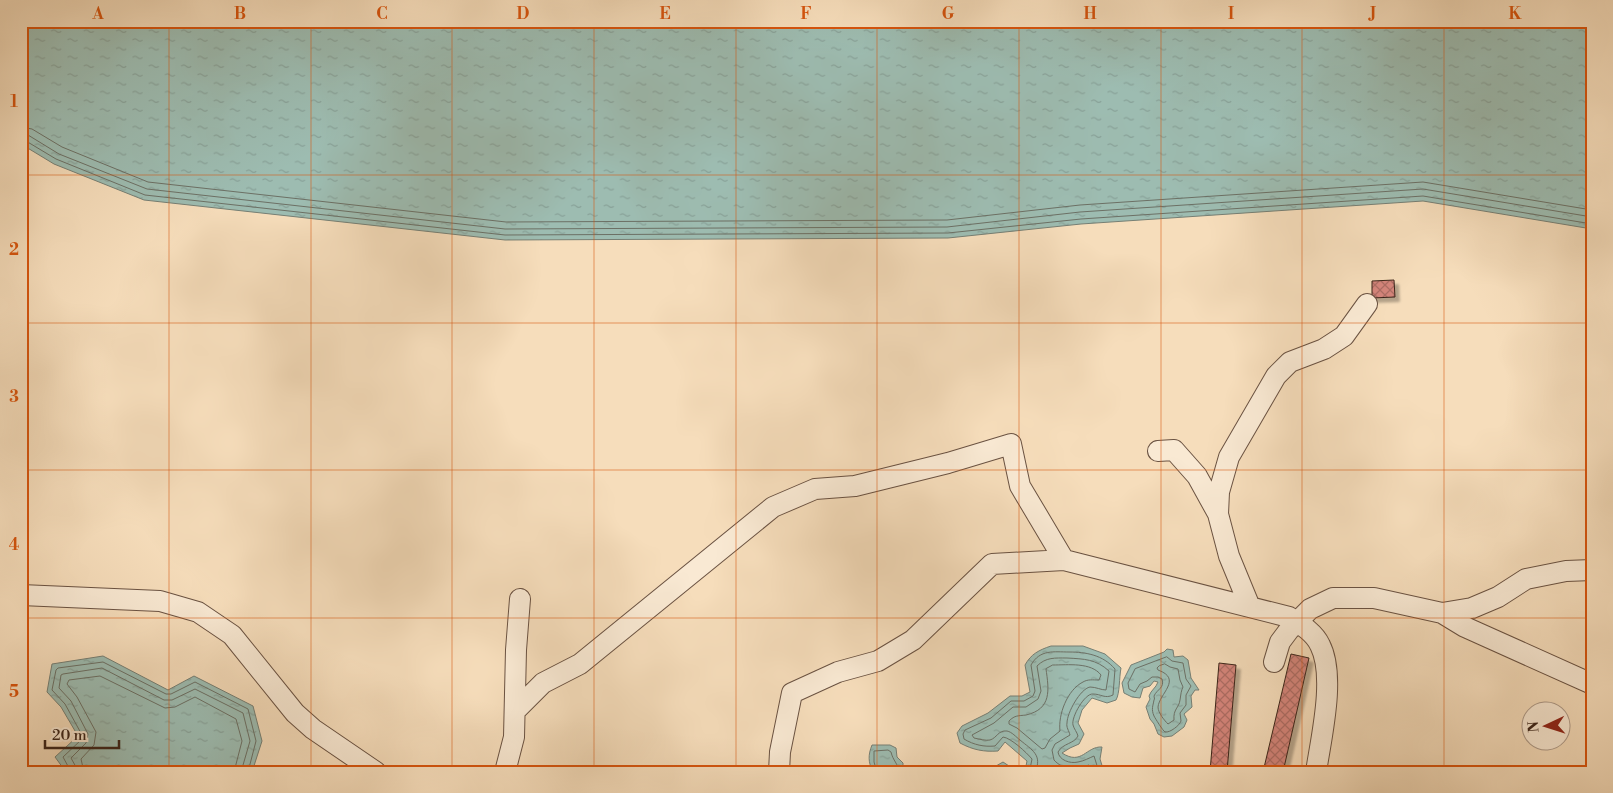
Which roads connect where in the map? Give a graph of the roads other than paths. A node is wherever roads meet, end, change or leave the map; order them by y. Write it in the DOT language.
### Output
graph roads {
  1 [pos="1367,304"];
  2 [pos="1158,451"];
  3 [pos="1218,514"];
  4 [pos="1064,560"];
  5 [pos="1592,570"];
  6 [pos="21,595"];
  7 [pos="520,598"];
  8 [pos="1250,607"];
  9 [pos="1442,613"];
  10 [pos="1297,622"];
  11 [pos="1274,662"];
  12 [pos="1592,684"];
  13 [pos="515,711"];
  14 [pos="376,772"];
  15 [pos="505,772"];
  16 [pos="780,772"];
  17 [pos="1316,772"];
  1 -- 3 [label="street"];
  2 -- 3 [label="street"];
  3 -- 8 [label="street"];
  4 -- 8 [label="street"];
  4 -- 13 [label="street"];
  4 -- 16 [label="street"];
  5 -- 9 [label="street"];
  6 -- 14 [label="street"];
  7 -- 13 [label="street"];
  8 -- 10 [label="street"];
  9 -- 10 [label="street"];
  9 -- 12 [label="street"];
  10 -- 11 [label="street"];
  10 -- 17 [label="street"];
  13 -- 15 [label="street"];
}
